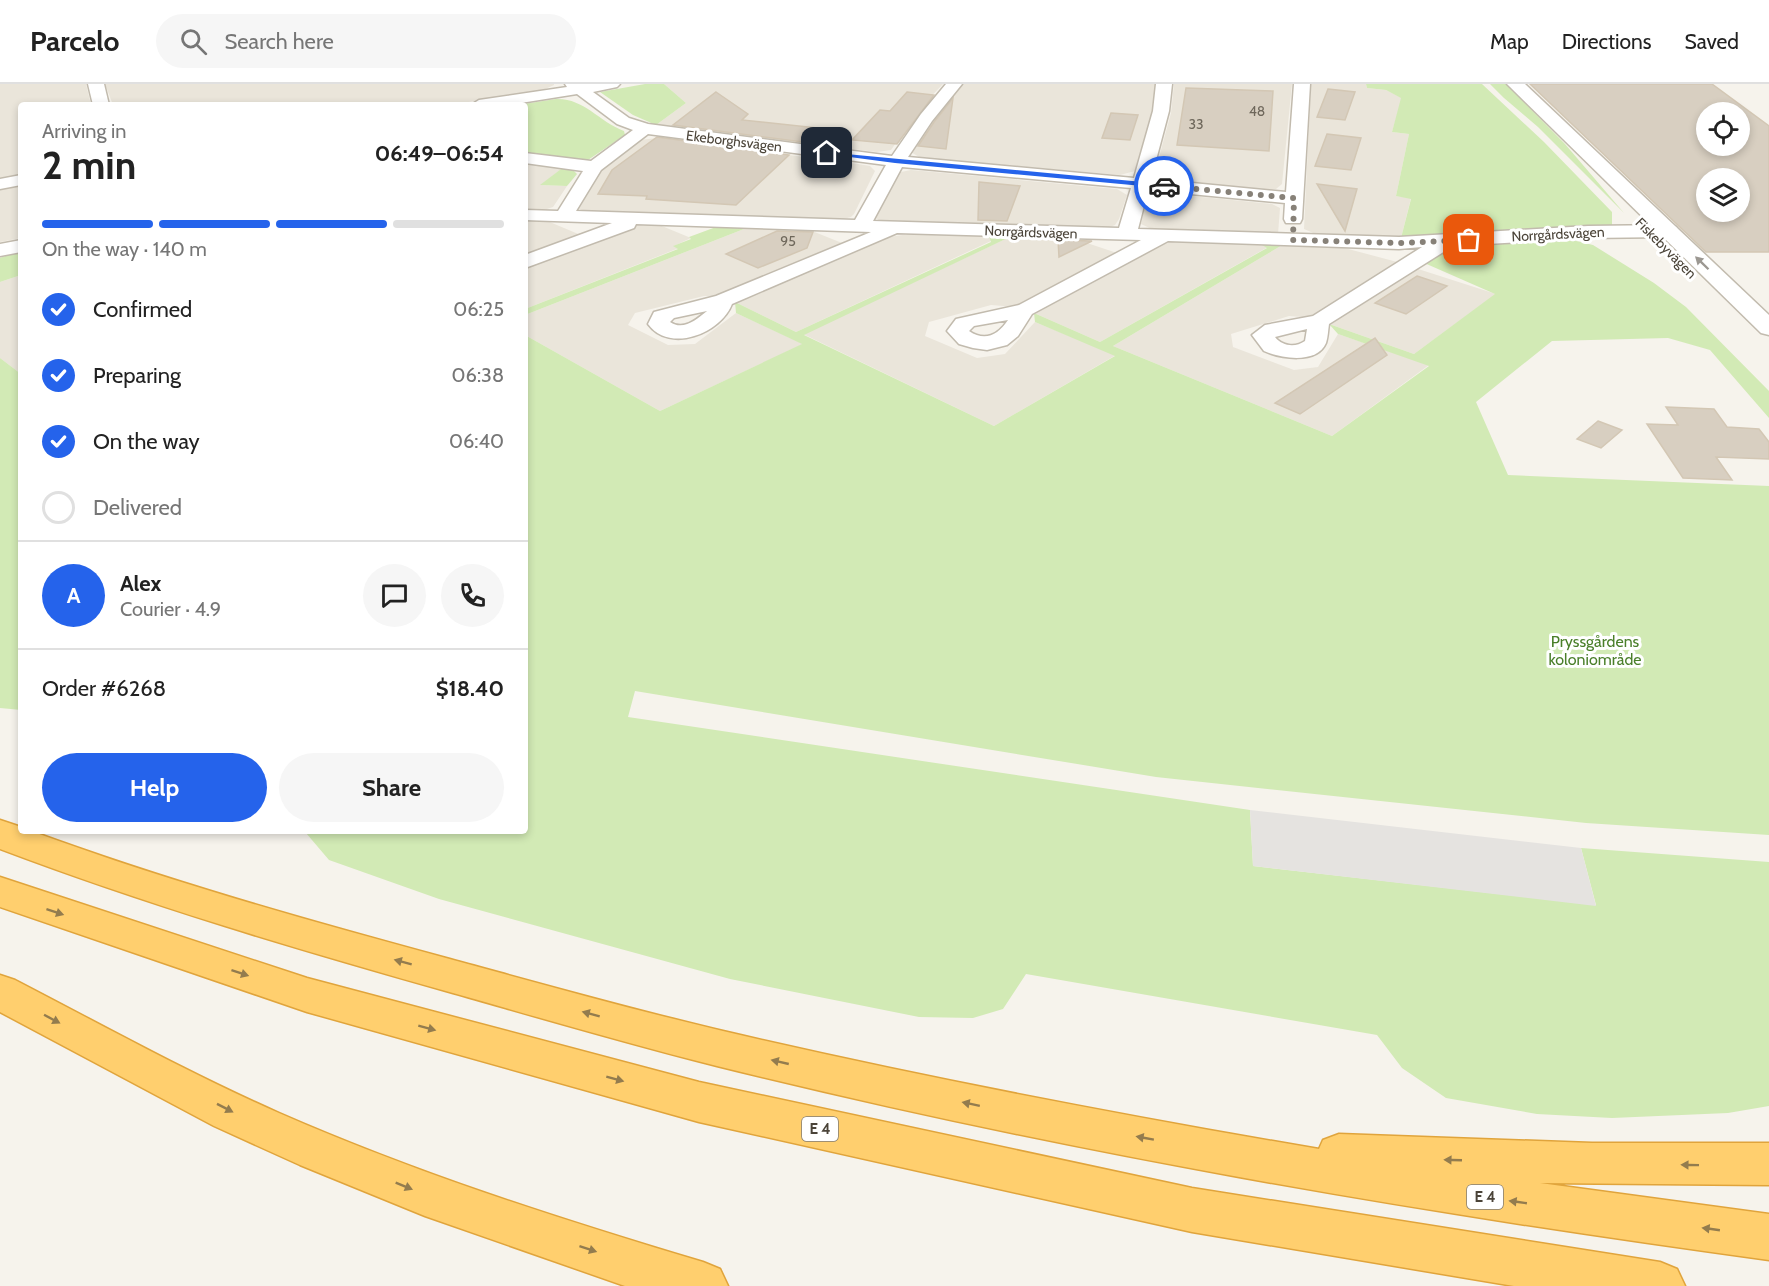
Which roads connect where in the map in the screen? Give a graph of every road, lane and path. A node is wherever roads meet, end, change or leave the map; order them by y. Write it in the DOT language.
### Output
graph roads {
  1 [pos="96,84"];
  2 [pos="612,84"];
  3 [pos="954,84"];
  4 [pos="1164,84"];
  5 [pos="1302,84"];
  6 [pos="1515,84"];
  7 [pos="577,87"];
  8 [pos="100,102"];
  9 [pos="495,102"];
  10 [pos="645,129"];
  11 [pos="528,158"];
  12 [pos="895,161"];
  13 [pos="594,167"];
  14 [pos="18,181"];
  15 [pos="0,184"];
  16 [pos="1140,184"];
  17 [pos="1294,198"];
  18 [pos="528,216"];
  19 [pos="563,217"];
  20 [pos="642,219"];
  21 [pos="861,226"];
  22 [pos="897,228"];
  23 [pos="1659,231"];
  24 [pos="1127,234"];
  25 [pos="1165,236"];
  26 [pos="1293,240"];
  27 [pos="1448,241"];
  28 [pos="18,247"];
  29 [pos="0,250"];
  30 [pos="528,261"];
  31 [pos="722,301"];
  32 [pos="1025,310"];
  33 [pos="1319,321"];
  34 [pos="1769,328"];
  35 [pos="1769,351"];
  36 [pos="0,834"];
  37 [pos="0,892"];
  38 [pos="0,992"];
  39 [pos="1202,1149"];
  40 [pos="1769,1164"];
  41 [pos="1769,1237"];
  42 [pos="703,1286"];
  43 [pos="1659,1286"];
  1 -- 8 [label="street"];
  2 -- 7 [label="street"];
  3 -- 12 [label="street"];
  4 -- 16 [label="street"];
  5 -- 17 [label="street"];
  6 -- 23 [label="street, Fiskebyvägen"];
  7 -- 9 [label="street"];
  7 -- 10 [label="street, Ekeborghsvägen"];
  10 -- 12 [label="street, Ekeborghsvägen"];
  10 -- 13 [label="street"];
  11 -- 13 [label="street"];
  12 -- 16 [label="street, Ekeborghsvägen"];
  12 -- 21 [label="street"];
  13 -- 19 [label="street"];
  14 -- 15 [label="street"];
  16 -- 17 [label="street, Ekeborghsvägen"];
  16 -- 24 [label="street"];
  17 -- 26 [label="street"];
  18 -- 19 [label="street, Norrgårdsvägen"];
  19 -- 20 [label="street, Norrgårdsvägen"];
  20 -- 21 [label="street, Norrgårdsvägen"];
  20 -- 30 [label="street, Norrgårdsvägen"];
  21 -- 22 [label="street, Norrgårdsvägen"];
  22 -- 24 [label="street, Norrgårdsvägen"];
  22 -- 31 [label="street, Norrgårdsvägen"];
  23 -- 27 [label="street, Norrgårdsvägen"];
  34 -- 23 [label="street, Fiskebyvägen, one-way"];
  23 -- 35 [label="street, Fiskebyvägen"];
  24 -- 25 [label="street, Norrgårdsvägen"];
  25 -- 26 [label="street, Norrgårdsvägen"];
  25 -- 32 [label="street, Norrgårdsvägen"];
  26 -- 27 [label="street, Norrgårdsvägen"];
  27 -- 33 [label="street, Norrgårdsvägen"];
  28 -- 29 [label="street"];
  39 -- 36 [label="highway, E 4, one-way"];
  37 -- 43 [label="highway, E 4, one-way"];
  38 -- 42 [label="highway, one-way"];
  40 -- 39 [label="highway, one-way"];
  41 -- 39 [label="highway, E 4, one-way"];
}
